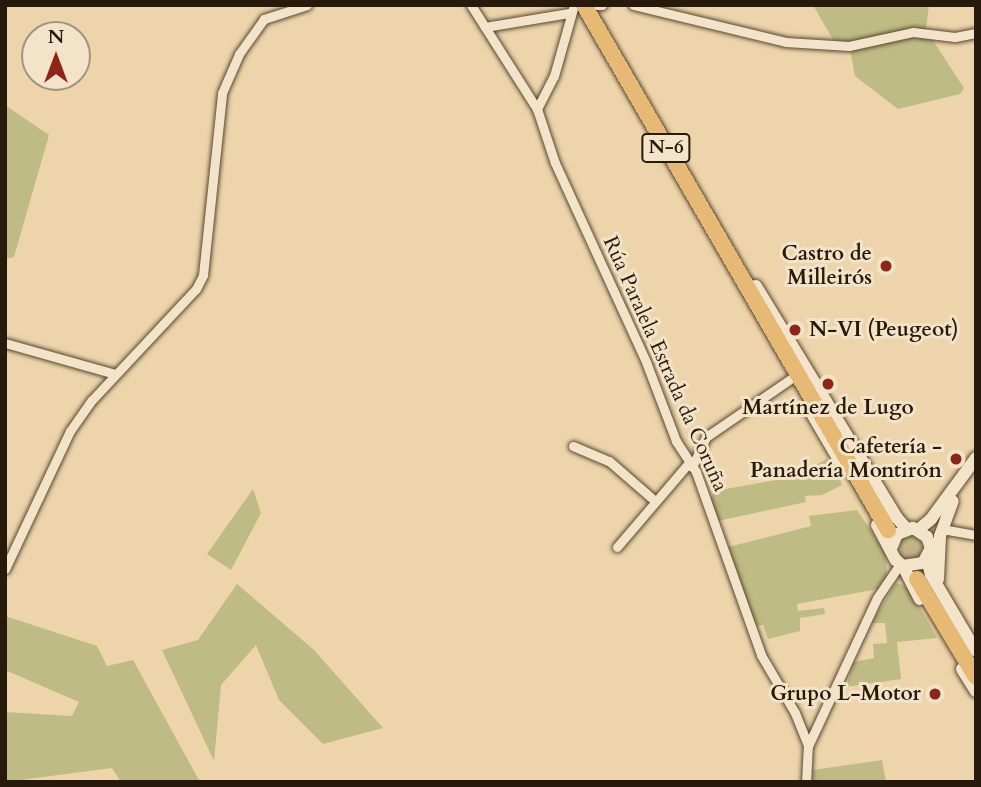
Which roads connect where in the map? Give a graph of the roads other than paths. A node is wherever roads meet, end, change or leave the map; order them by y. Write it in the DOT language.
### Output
graph roads {
  1 [pos="307,5"];
  2 [pos="471,5"];
  3 [pos="584,5"];
  4 [pos="599,5"];
  5 [pos="633,5"];
  6 [pos="571,9"];
  7 [pos="485,27"];
  8 [pos="976,33"];
  9 [pos="537,109"];
  10 [pos="752,289"];
  11 [pos="5,343"];
  12 [pos="115,374"];
  13 [pos="792,378"];
  14 [pos="573,446"];
  15 [pos="976,458"];
  16 [pos="690,465"];
  17 [pos="976,472"];
  18 [pos="654,500"];
  19 [pos="953,501"];
  20 [pos="902,529"];
  21 [pos="942,530"];
  22 [pos="976,535"];
  23 [pos="930,543"];
  24 [pos="617,547"];
  25 [pos="891,549"];
  26 [pos="927,558"];
  27 [pos="901,565"];
  28 [pos="5,569"];
  29 [pos="939,587"];
  30 [pos="976,651"];
  31 [pos="976,663"];
  32 [pos="976,677"];
  33 [pos="976,691"];
  34 [pos="808,746"];
  35 [pos="806,782"];
  1 -- 12 [label="street"];
  2 -- 7 [label="street, Rúa Paralela Estrada da Coruña"];
  3 -- 10 [label="highway, N-6"];
  4 -- 10 [label="highway, N-6"];
  5 -- 8 [label="street"];
  6 -- 7 [label="street"];
  6 -- 9 [label="street"];
  7 -- 9 [label="street, Rúa Paralela Estrada da Coruña"];
  9 -- 16 [label="street, Rúa Paralela Estrada da Coruña"];
  10 -- 13 [label="main road"];
  10 -- 20 [label="highway, N-6"];
  11 -- 12 [label="street"];
  12 -- 28 [label="street"];
  13 -- 16 [label="street"];
  13 -- 25 [label="main road"];
  14 -- 18 [label="street"];
  15 -- 20 [label="main road"];
  16 -- 18 [label="street"];
  16 -- 34 [label="street, Rúa Paralela Estrada da Coruña"];
  17 -- 19 [label="main road"];
  18 -- 24 [label="street"];
  19 -- 21 [label="main road"];
  19 -- 23 [label="main road"];
  20 -- 23 [label="main road"];
  20 -- 25 [label="main road"];
  21 -- 22 [label="street"];
  21 -- 29 [label="main road"];
  23 -- 26 [label="main road"];
  25 -- 27 [label="main road"];
  26 -- 27 [label="main road"];
  26 -- 29 [label="main road"];
  27 -- 33 [label="main road"];
  27 -- 34 [label="street"];
  29 -- 30 [label="main road"];
  31 -- 32 [label="highway"];
  34 -- 35 [label="street"];
}
